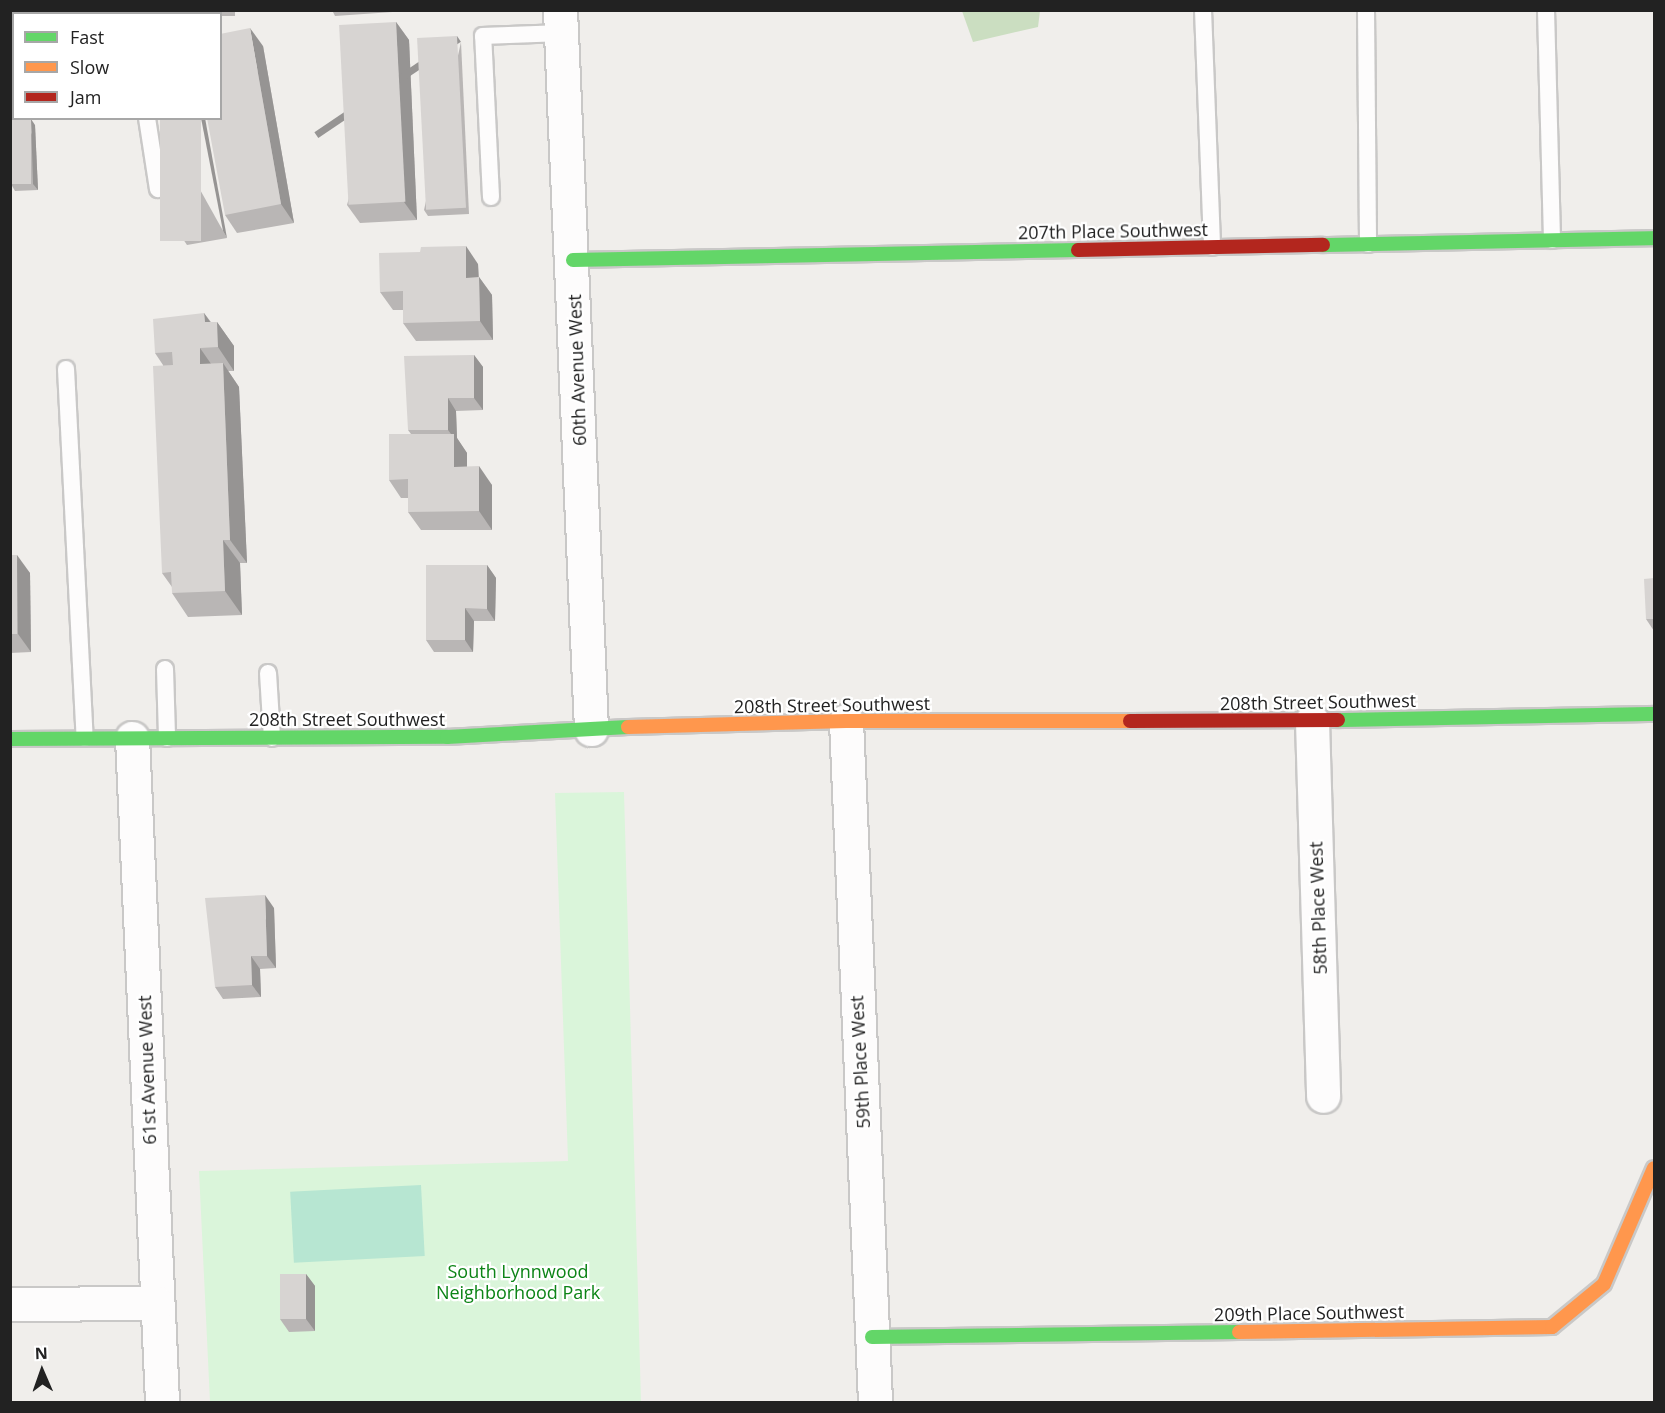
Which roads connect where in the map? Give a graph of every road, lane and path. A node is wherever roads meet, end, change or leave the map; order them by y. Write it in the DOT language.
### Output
graph roads {
  1 [pos="1203,10"];
  2 [pos="1366,10"];
  3 [pos="1546,10"];
  4 [pos="561,22"];
  5 [pos="147,120"];
  6 [pos="158,189"];
  7 [pos="491,197"];
  8 [pos="1654,238"];
  9 [pos="1552,240"];
  10 [pos="1368,244"];
  11 [pos="1212,247"];
  12 [pos="573,260"];
  13 [pos="66,369"];
  14 [pos="165,669"];
  15 [pos="268,673"];
  16 [pos="1654,714"];
  17 [pos="846,721"];
  18 [pos="1312,721"];
  19 [pos="591,729"];
  20 [pos="85,738"];
  21 [pos="132,738"];
  22 [pos="167,738"];
  23 [pos="272,738"];
  24 [pos="10,739"];
  25 [pos="1323,1096"];
  26 [pos="1654,1168"];
  27 [pos="157,1303"];
  28 [pos="10,1304"];
  29 [pos="872,1337"];
  30 [pos="162,1402"];
  31 [pos="875,1402"];
  1 -- 11 [label="lane"];
  2 -- 10 [label="lane"];
  3 -- 9 [label="lane"];
  4 -- 7 [label="lane"];
  4 -- 12 [label="street, 60th Avenue West"];
  5 -- 6 [label="lane"];
  8 -- 9 [label="street, 207th Place Southwest"];
  9 -- 10 [label="street, 207th Place Southwest"];
  10 -- 11 [label="street, 207th Place Southwest"];
  11 -- 12 [label="street, 207th Place Southwest"];
  12 -- 19 [label="street, 60th Avenue West"];
  13 -- 20 [label="lane"];
  14 -- 22 [label="lane"];
  15 -- 23 [label="lane"];
  16 -- 18 [label="street, 208th Street Southwest"];
  17 -- 18 [label="street, 208th Street Southwest"];
  17 -- 19 [label="street, 208th Street Southwest"];
  17 -- 29 [label="street, 59th Place West"];
  18 -- 25 [label="street, 58th Place West"];
  19 -- 23 [label="street, 208th Street Southwest"];
  20 -- 21 [label="street, 208th Street Southwest"];
  20 -- 24 [label="street, 208th Street Southwest"];
  21 -- 22 [label="street, 208th Street Southwest"];
  21 -- 27 [label="street, 61st Avenue West"];
  22 -- 23 [label="street, 208th Street Southwest"];
  26 -- 29 [label="street, 209th Place Southwest"];
  27 -- 28 [label="street"];
  27 -- 30 [label="street, 61st Avenue West"];
  29 -- 31 [label="street, 59th Place West"];
}
